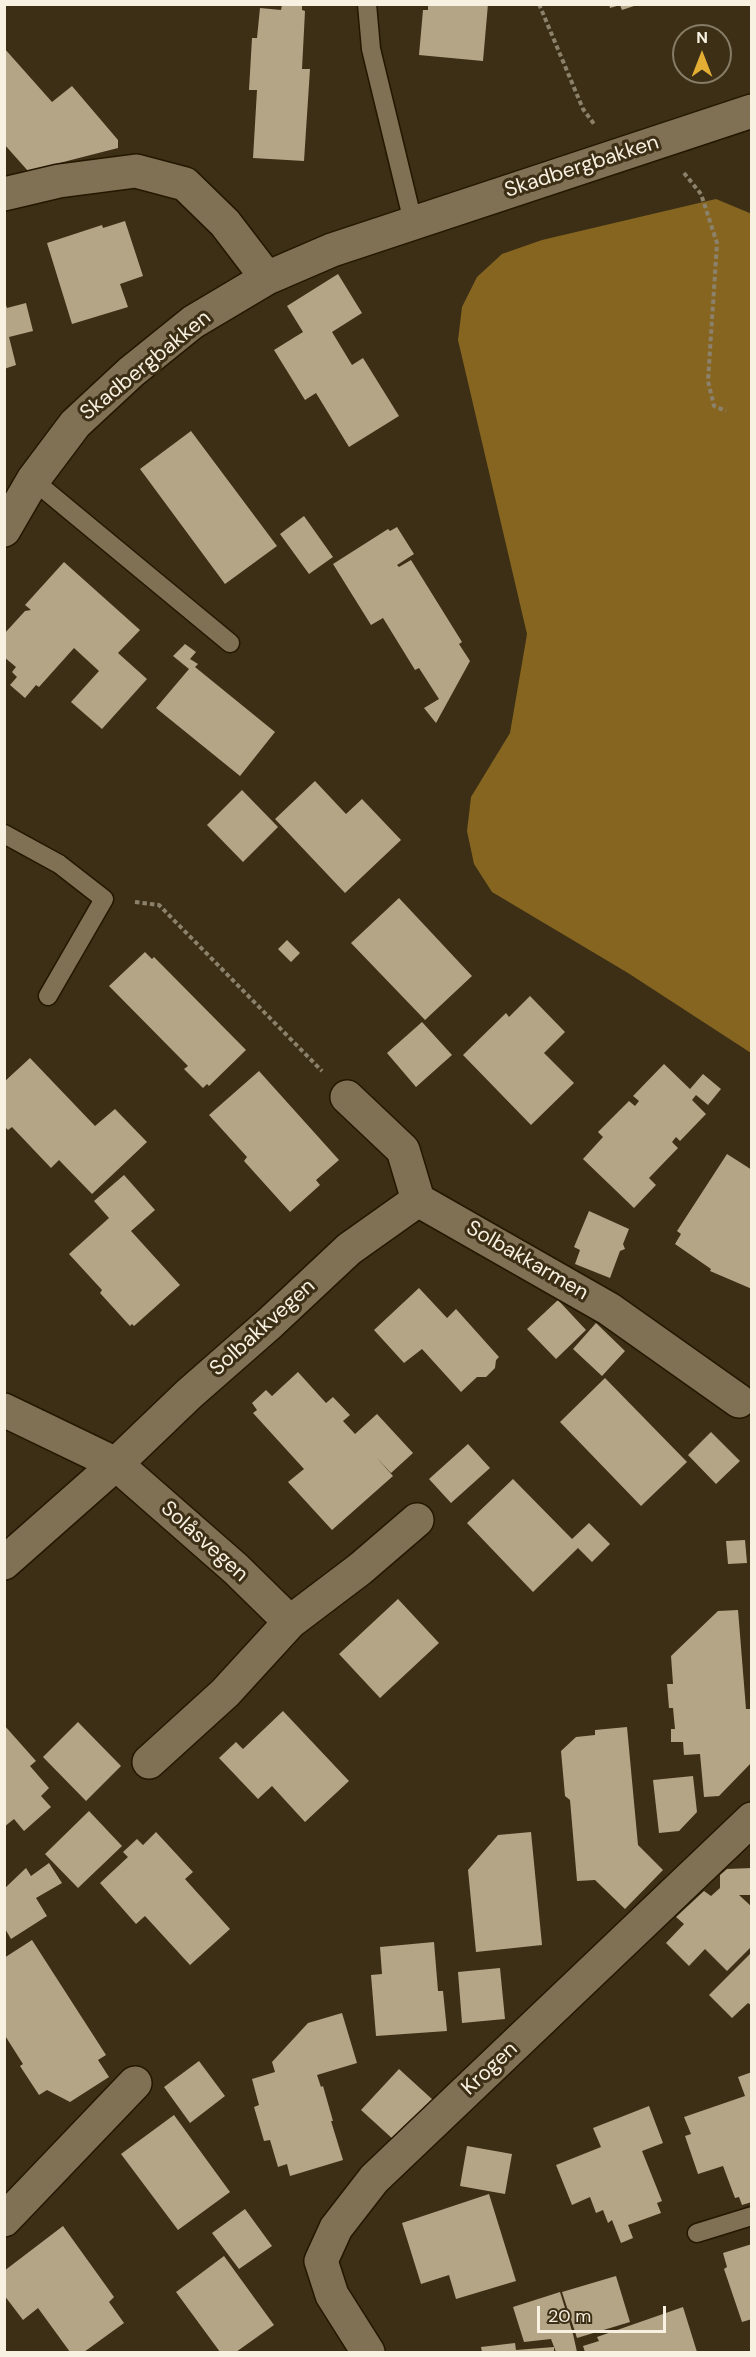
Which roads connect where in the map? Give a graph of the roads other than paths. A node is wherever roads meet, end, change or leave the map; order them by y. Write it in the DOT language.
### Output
graph roads {
  1 [pos="367,4"];
  2 [pos="752,111"];
  3 [pos="4,194"];
  4 [pos="413,222"];
  5 [pos="267,278"];
  6 [pos="33,480"];
  7 [pos="4,530"];
  8 [pos="230,643"];
  9 [pos="4,834"];
  10 [pos="48,996"];
  11 [pos="347,1097"];
  12 [pos="418,1200"];
  13 [pos="739,1401"];
  14 [pos="4,1410"];
  15 [pos="116,1464"];
  16 [pos="417,1520"];
  17 [pos="4,1563"];
  18 [pos="290,1622"];
  19 [pos="149,1762"];
  20 [pos="752,1819"];
  21 [pos="135,2083"];
  22 [pos="752,2216"];
  23 [pos="4,2220"];
  24 [pos="697,2233"];
  25 [pos="368,2352"];
  1 -- 4 [label="lane"];
  2 -- 4 [label="street, Skadbergbakken"];
  3 -- 5 [label="street"];
  4 -- 5 [label="street, Skadbergbakken"];
  5 -- 6 [label="street, Skadbergbakken"];
  6 -- 7 [label="street, Skadbergbakken"];
  6 -- 8 [label="lane"];
  9 -- 10 [label="lane"];
  11 -- 12 [label="street"];
  12 -- 13 [label="street, Solbakkarmen"];
  12 -- 15 [label="street, Solbakkvegen"];
  14 -- 15 [label="street"];
  15 -- 17 [label="street, Solbakkvegen"];
  15 -- 18 [label="street, Solåsvegen"];
  16 -- 18 [label="street"];
  18 -- 19 [label="street"];
  20 -- 25 [label="street, Krogen"];
  21 -- 23 [label="street"];
  22 -- 24 [label="lane"];
}
